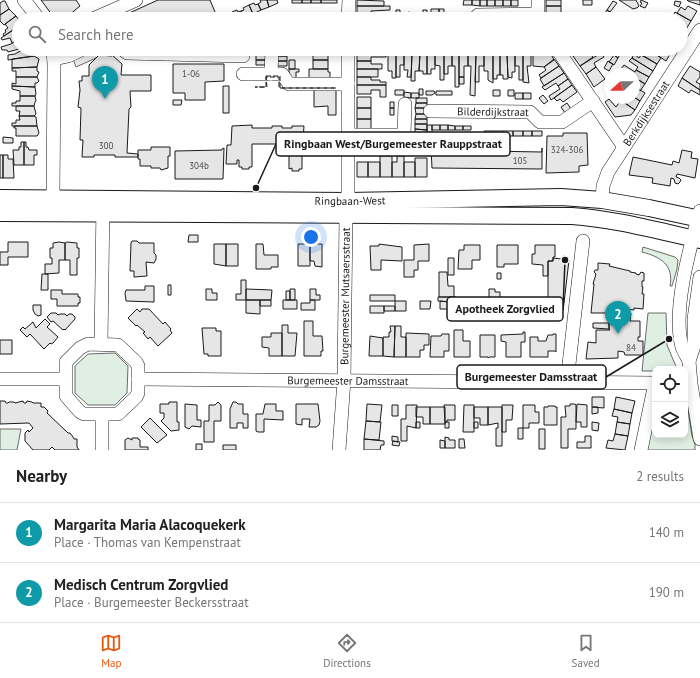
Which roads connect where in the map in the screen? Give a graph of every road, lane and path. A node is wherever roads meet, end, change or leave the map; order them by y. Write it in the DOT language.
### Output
graph roads {
  1 [pos="24,0"];
  2 [pos="136,0"];
  3 [pos="349,0"];
  4 [pos="538,0"];
  5 [pos="33,12"];
  6 [pos="111,12"];
  7 [pos="348,12"];
  8 [pos="538,12"];
  9 [pos="700,30"];
  10 [pos="696,46"];
  11 [pos="54,56"];
  12 [pos="272,56"];
  13 [pos="348,56"];
  14 [pos="562,56"];
  15 [pos="243,74"];
  16 [pos="271,74"];
  17 [pos="348,84"];
  18 [pos="593,101"];
  19 [pos="404,104"];
  20 [pos="430,111"];
  21 [pos="348,135"];
  22 [pos="624,147"];
  23 [pos="0,198"];
  24 [pos="53,198"];
  25 [pos="602,200"];
  26 [pos="103,206"];
  27 [pos="347,208"];
  28 [pos="0,213"];
  29 [pos="699,216"];
  30 [pos="696,239"];
  31 [pos="583,241"];
  32 [pos="700,277"];
  33 [pos="101,344"];
  34 [pos="695,360"];
  35 [pos="0,379"];
  36 [pos="65,379"];
  37 [pos="138,379"];
  38 [pos="344,380"];
  39 [pos="567,382"];
  40 [pos="652,383"];
  41 [pos="688,384"];
  42 [pos="652,397"];
  43 [pos="102,415"];
  44 [pos="700,440"];
  45 [pos="102,450"];
  46 [pos="339,450"];
  47 [pos="641,450"];
  1 -- 5 [label="street"];
  2 -- 6 [label="street"];
  3 -- 7 [label="street"];
  4 -- 8 [label="street"];
  9 -- 10 [label="street, Berkdijksestraat"];
  10 -- 22 [label="street, Berkdijksestraat"];
  11 -- 24 [label="street"];
  12 -- 16 [label="street"];
  13 -- 17 [label="street, Burgemeester Mutsaersstraat"];
  14 -- 18 [label="street"];
  15 -- 16 [label="street"];
  16 -- 17 [label="street"];
  17 -- 21 [label="street, Burgemeester Mutsaersstraat"];
  18 -- 20 [label="street, Bilderdijkstraat"];
  18 -- 22 [label="street"];
  19 -- 21 [label="street"];
  21 -- 27 [label="street, Burgemeester Mutsaersstraat"];
  22 -- 25 [label="street, Berkdijksestraat"];
  23 -- 24 [label="main road, Ringbaan-West"];
  24 -- 26 [label="main road, Ringbaan-West"];
  25 -- 27 [label="main road, Ringbaan-West"];
  25 -- 29 [label="main road, Ringbaan-West"];
  26 -- 27 [label="main road, Ringbaan-West"];
  26 -- 28 [label="main road, Ringbaan-West"];
  26 -- 33 [label="street"];
  27 -- 30 [label="main road, Ringbaan-West"];
  27 -- 38 [label="street, Burgemeester Mutsaersstraat"];
  29 -- 30 [label="street, Ringbaan-West"];
  30 -- 34 [label="street"];
  31 -- 39 [label="street"];
  32 -- 34 [label="street"];
  33 -- 36 [label="street"];
  33 -- 37 [label="street"];
  34 -- 41 [label="street"];
  35 -- 36 [label="street"];
  36 -- 43 [label="street"];
  37 -- 38 [label="street, Burgemeester Damsstraat"];
  37 -- 43 [label="street"];
  38 -- 39 [label="street, Burgemeester Damsstraat"];
  38 -- 46 [label="street, Burgemeester Mutsaersstraat"];
  39 -- 40 [label="street, Burgemeester Damsstraat"];
  41 -- 44 [label="street"];
  42 -- 47 [label="street"];
  43 -- 45 [label="street"];
}
